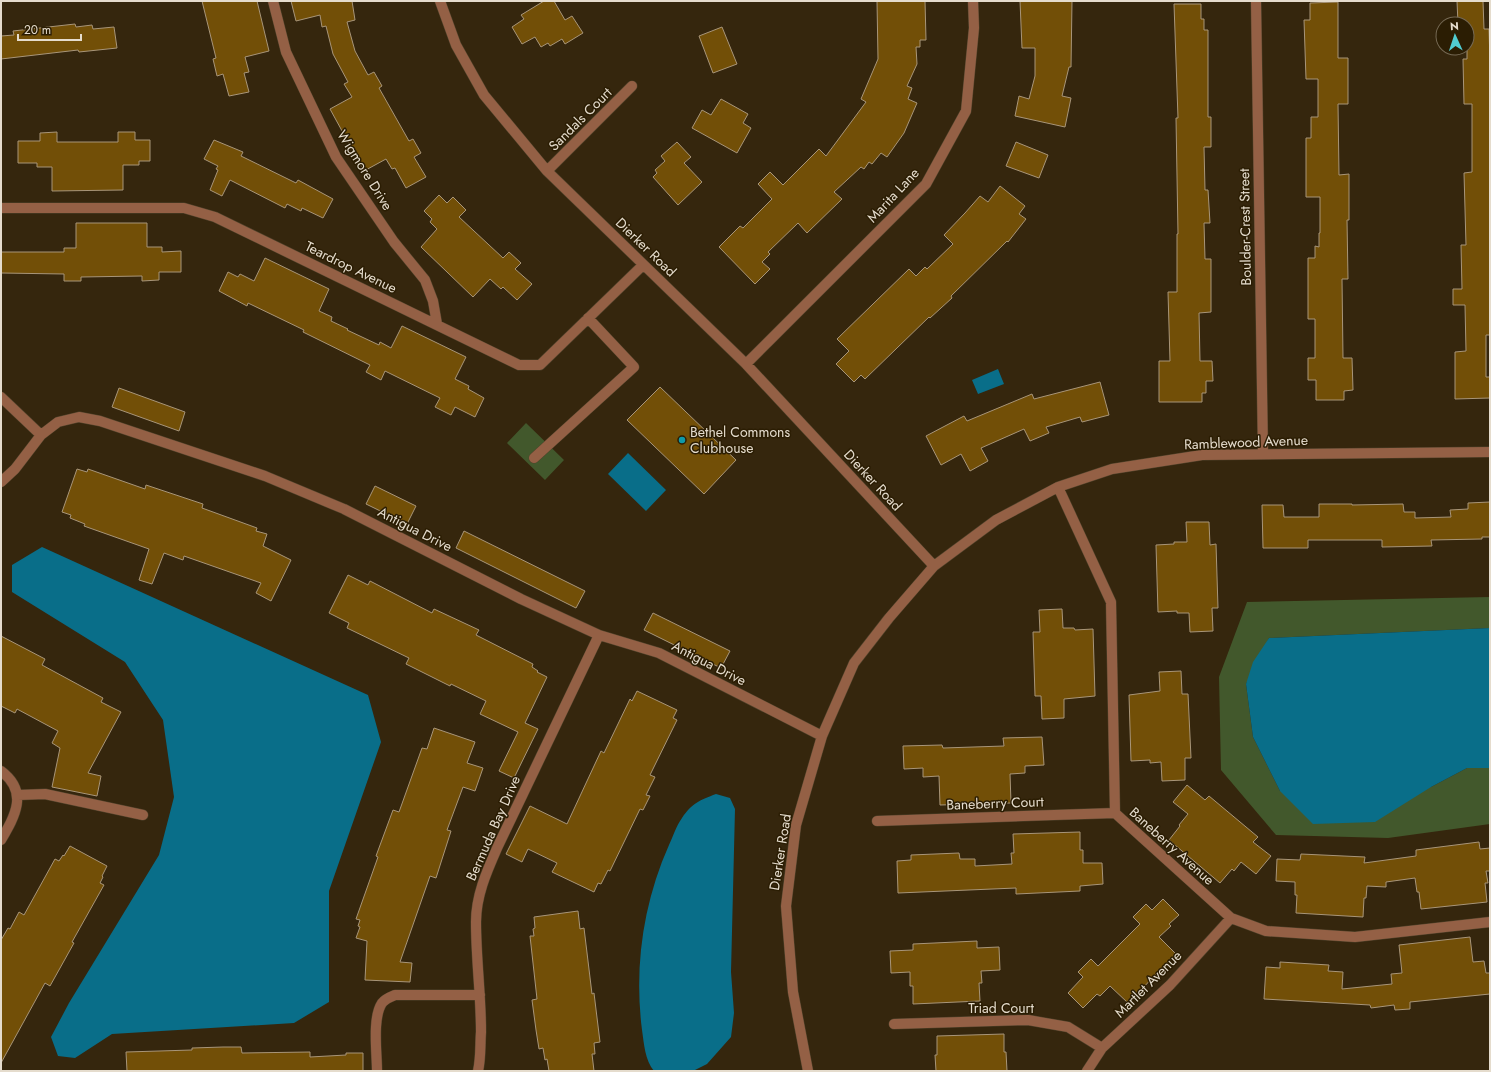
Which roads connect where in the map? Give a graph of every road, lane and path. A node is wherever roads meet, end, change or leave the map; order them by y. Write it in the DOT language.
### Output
graph roads {
  1 [pos="274,1"];
  2 [pos="440,1"];
  3 [pos="973,1"];
  4 [pos="1256,1"];
  5 [pos="632,86"];
  6 [pos="547,171"];
  7 [pos="1,208"];
  8 [pos="643,264"];
  9 [pos="588,318"];
  10 [pos="437,324"];
  11 [pos="746,364"];
  12 [pos="1,397"];
  13 [pos="41,435"];
  14 [pos="1490,452"];
  15 [pos="1262,453"];
  16 [pos="534,458"];
  17 [pos="1,482"];
  18 [pos="1058,487"];
  19 [pos="934,566"];
  20 [pos="599,635"];
  21 [pos="822,736"];
  22 [pos="1,771"];
  23 [pos="18,795"];
  24 [pos="1115,813"];
  25 [pos="143,815"];
  26 [pos="877,820"];
  27 [pos="1,840"];
  28 [pos="1231,918"];
  29 [pos="1490,922"];
  30 [pos="480,995"];
  31 [pos="894,1024"];
  32 [pos="1102,1048"];
  33 [pos="377,1071"];
  34 [pos="478,1071"];
  35 [pos="808,1071"];
  36 [pos="1087,1071"];
  1 -- 10 [label="street, Wigmore Drive"];
  2 -- 6 [label="street, Dierker Road"];
  3 -- 11 [label="street, Marita Lane"];
  4 -- 15 [label="street, Boulder-Crest Street"];
  5 -- 6 [label="street, Sandals Court"];
  6 -- 8 [label="street, Dierker Road"];
  7 -- 10 [label="street, Teardrop Avenue"];
  8 -- 9 [label="street, Teardrop Avenue"];
  8 -- 11 [label="street, Dierker Road"];
  9 -- 10 [label="street, Teardrop Avenue"];
  9 -- 16 [label="street"];
  11 -- 19 [label="street, Dierker Road"];
  12 -- 13 [label="street"];
  13 -- 17 [label="street, Antigua Drive"];
  13 -- 20 [label="street, Antigua Drive"];
  14 -- 15 [label="street, Ramblewood Avenue"];
  15 -- 18 [label="street, Ramblewood Avenue"];
  18 -- 19 [label="street, Ramblewood Avenue"];
  18 -- 24 [label="street, Baneberry Avenue"];
  19 -- 21 [label="street, Dierker Road"];
  20 -- 21 [label="street, Antigua Drive"];
  20 -- 30 [label="street, Bermuda Bay Drive"];
  21 -- 35 [label="street, Dierker Road"];
  22 -- 23 [label="street"];
  23 -- 25 [label="street"];
  23 -- 27 [label="street"];
  24 -- 26 [label="street, Baneberry Court"];
  24 -- 28 [label="street, Baneberry Avenue"];
  28 -- 29 [label="street, Baneberry Avenue"];
  28 -- 32 [label="street, Martlet Avenue"];
  30 -- 33 [label="street"];
  30 -- 34 [label="street, Bermuda Bay Drive"];
  31 -- 32 [label="street, Triad Court"];
  32 -- 36 [label="street, Martlet Avenue"];
}
